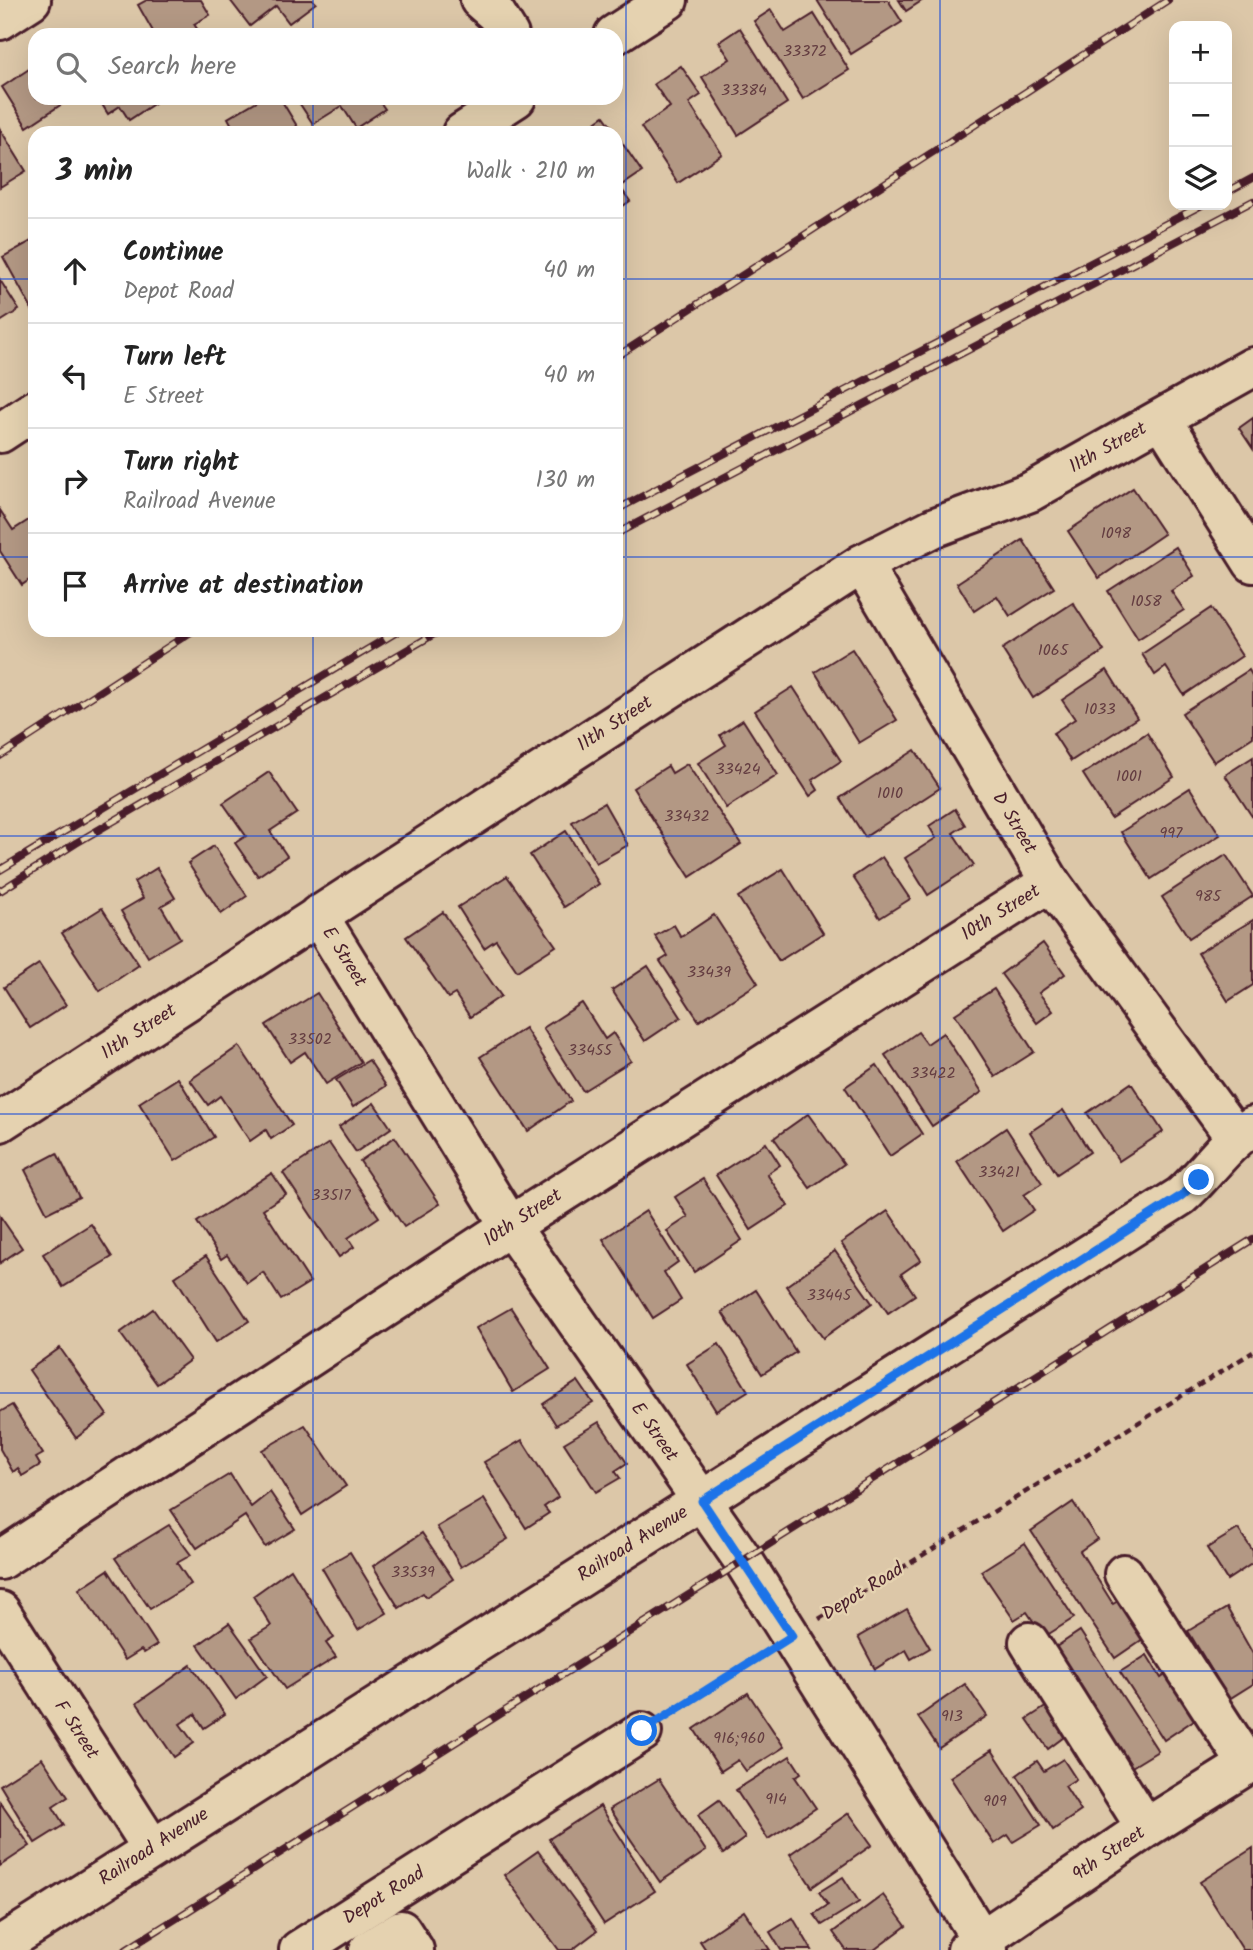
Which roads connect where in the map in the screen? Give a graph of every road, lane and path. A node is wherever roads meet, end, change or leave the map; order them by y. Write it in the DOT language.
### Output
graph roads {
  1 [pos="31,0"];
  2 [pos="480,0"];
  3 [pos="668,0"];
  4 [pos="0,20"];
  5 [pos="505,28"];
  6 [pos="623,29"];
  7 [pos="505,105"];
  8 [pos="473,126"];
  9 [pos="1253,367"];
  10 [pos="28,415"];
  11 [pos="1163,419"];
  12 [pos="0,433"];
  13 [pos="1253,562"];
  14 [pos="862,564"];
  15 [pos="1050,883"];
  16 [pos="318,915"];
  17 [pos="0,1122"];
  18 [pos="1244,1132"];
  19 [pos="510,1226"];
  20 [pos="1253,1352"];
  21 [pos="702,1501"];
  22 [pos="0,1560"];
  23 [pos="1124,1574"];
  24 [pos="0,1611"];
  25 [pos="792,1636"];
  26 [pos="1029,1642"];
  27 [pos="642,1731"];
  28 [pos="1250,1763"];
  29 [pos="1146,1828"];
  30 [pos="152,1848"];
  31 [pos="0,1946"];
  32 [pos="979,1947"];
  33 [pos="299,1950"];
  34 [pos="369,1950"];
  35 [pos="414,1950"];
  1 -- 4 [label="street"];
  2 -- 5 [label="street"];
  3 -- 6 [label="street"];
  7 -- 8 [label="street"];
  9 -- 11 [label="street, 11th Street"];
  10 -- 12 [label="street"];
  11 -- 13 [label="street"];
  11 -- 14 [label="street, 11th Street"];
  14 -- 15 [label="street, D Street"];
  14 -- 16 [label="street, 11th Street"];
  15 -- 18 [label="street, D Street"];
  15 -- 19 [label="street, 10th Street"];
  16 -- 17 [label="street, 11th Street"];
  16 -- 19 [label="street, E Street"];
  18 -- 21 [label="street, Railroad Avenue"];
  19 -- 21 [label="street, E Street"];
  19 -- 22 [label="street, 10th Street"];
  20 -- 25 [label="path, Depot Road"];
  21 -- 25 [label="street, E Street"];
  21 -- 30 [label="street, Railroad Avenue"];
  23 -- 28 [label="street"];
  24 -- 30 [label="street, F Street"];
  25 -- 27 [label="path, Depot Road"];
  25 -- 32 [label="street, E Street"];
  26 -- 29 [label="street"];
  27 -- 33 [label="street, Depot Road"];
  28 -- 29 [label="street, 9th Street"];
  29 -- 32 [label="street, 9th Street"];
  30 -- 31 [label="street, Railroad Avenue"];
  34 -- 35 [label="street"];
}
